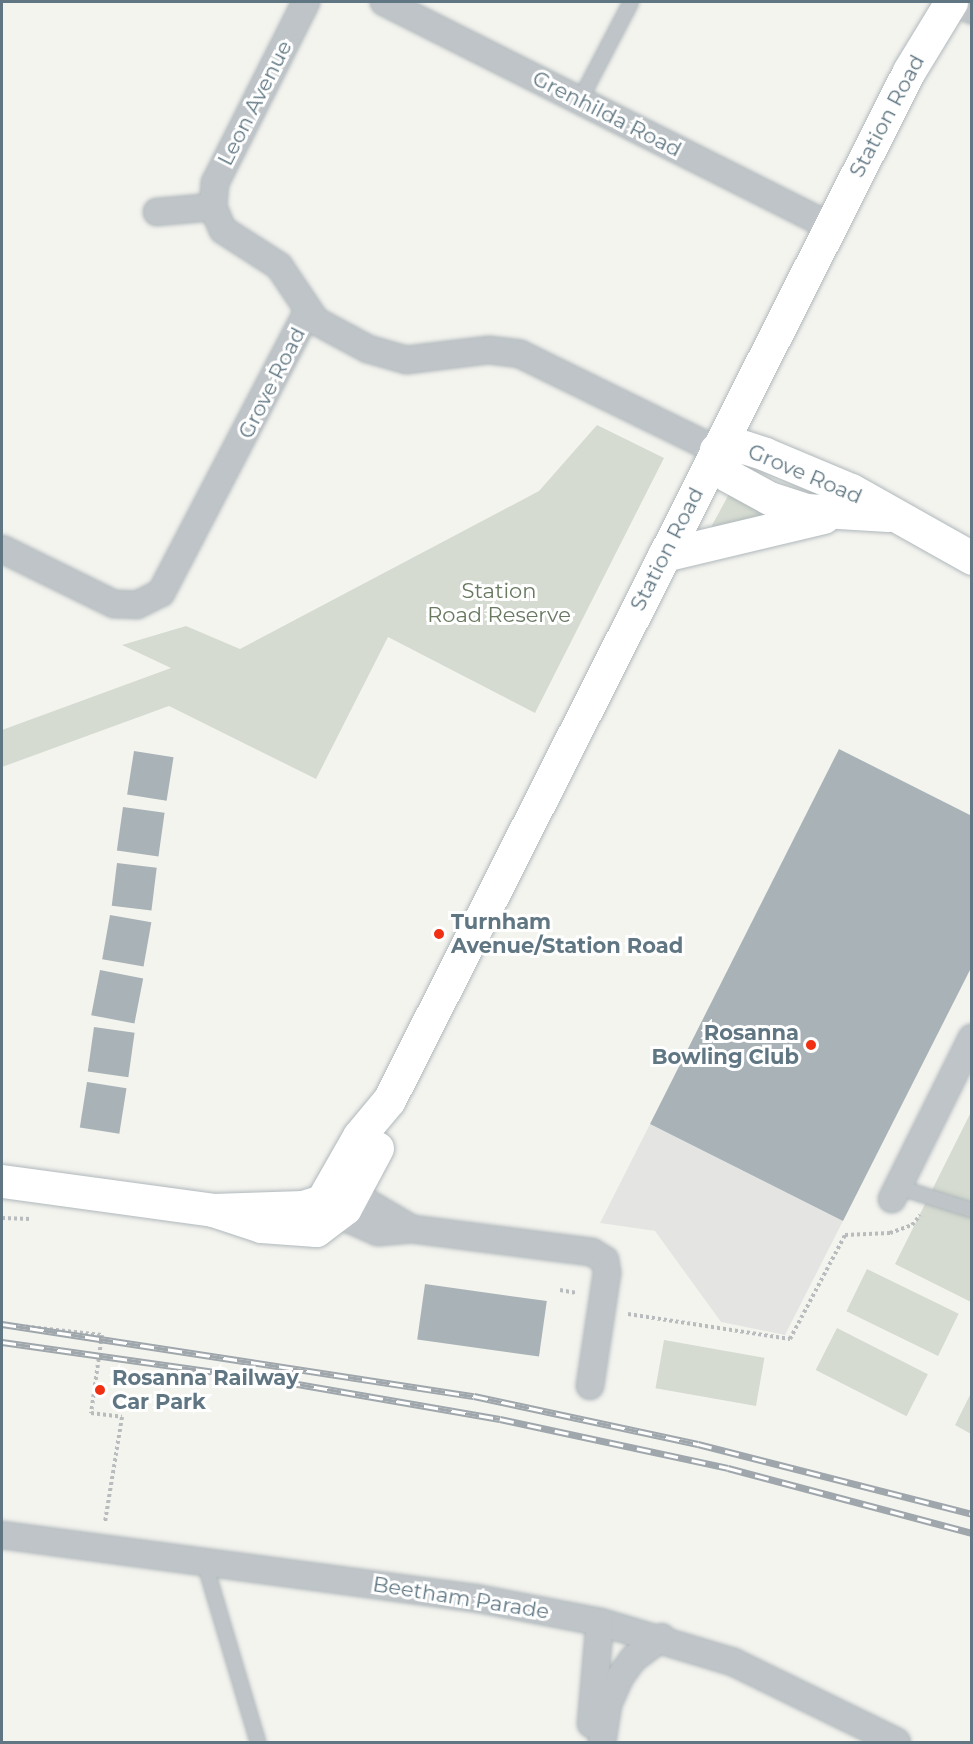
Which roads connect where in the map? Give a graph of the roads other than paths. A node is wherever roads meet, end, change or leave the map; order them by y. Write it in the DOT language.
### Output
graph roads {
  1 [pos="306,2"];
  2 [pos="384,2"];
  3 [pos="631,2"];
  4 [pos="934,2"];
  5 [pos="953,2"];
  6 [pos="419,9"];
  7 [pos="972,10"];
  8 [pos="909,71"];
  9 [pos="580,100"];
  10 [pos="213,207"];
  11 [pos="157,212"];
  12 [pos="830,226"];
  13 [pos="307,313"];
  14 [pos="716,450"];
  15 [pos="841,513"];
  16 [pos="890,516"];
  17 [pos="2,549"];
  18 [pos="664,555"];
  19 [pos="972,558"];
  20 [pos="972,1038"];
  21 [pos="2,1181"];
  22 [pos="895,1193"];
  23 [pos="330,1206"];
  24 [pos="970,1210"];
  25 [pos="590,1386"];
  26 [pos="2,1535"];
  27 [pos="204,1561"];
  28 [pos="600,1622"];
  29 [pos="662,1637"];
  30 [pos="258,1743"];
  31 [pos="590,1743"];
  32 [pos="602,1743"];
  33 [pos="897,1743"];
  1 -- 10 [label="street, Leon Avenue"];
  2 -- 6 [label="street, Grenhilda Road"];
  3 -- 9 [label="lane"];
  4 -- 8 [label="lane"];
  5 -- 7 [label="street"];
  5 -- 8 [label="street, Station Road"];
  6 -- 9 [label="street, Grenhilda Road"];
  8 -- 12 [label="street, Station Road"];
  9 -- 12 [label="street, Grenhilda Road"];
  10 -- 11 [label="street"];
  10 -- 13 [label="street"];
  12 -- 14 [label="street, Station Road"];
  13 -- 14 [label="street, Grove Road"];
  13 -- 17 [label="street, Grove Road"];
  14 -- 15 [label="street, Grove Road"];
  14 -- 16 [label="street, Grove Road"];
  14 -- 18 [label="street, Station Road"];
  15 -- 16 [label="street, Grove Road"];
  15 -- 18 [label="street"];
  16 -- 19 [label="street, Grove Road"];
  18 -- 23 [label="street, Station Road"];
  20 -- 22 [label="street"];
  21 -- 23 [label="street"];
  22 -- 24 [label="lane"];
  23 -- 25 [label="street"];
  26 -- 27 [label="street, Beetham Parade"];
  27 -- 28 [label="street, Beetham Parade"];
  27 -- 30 [label="lane"];
  28 -- 29 [label="street, Beetham Parade"];
  28 -- 31 [label="street"];
  29 -- 32 [label="street"];
  29 -- 33 [label="street, Beetham Parade"];
}
